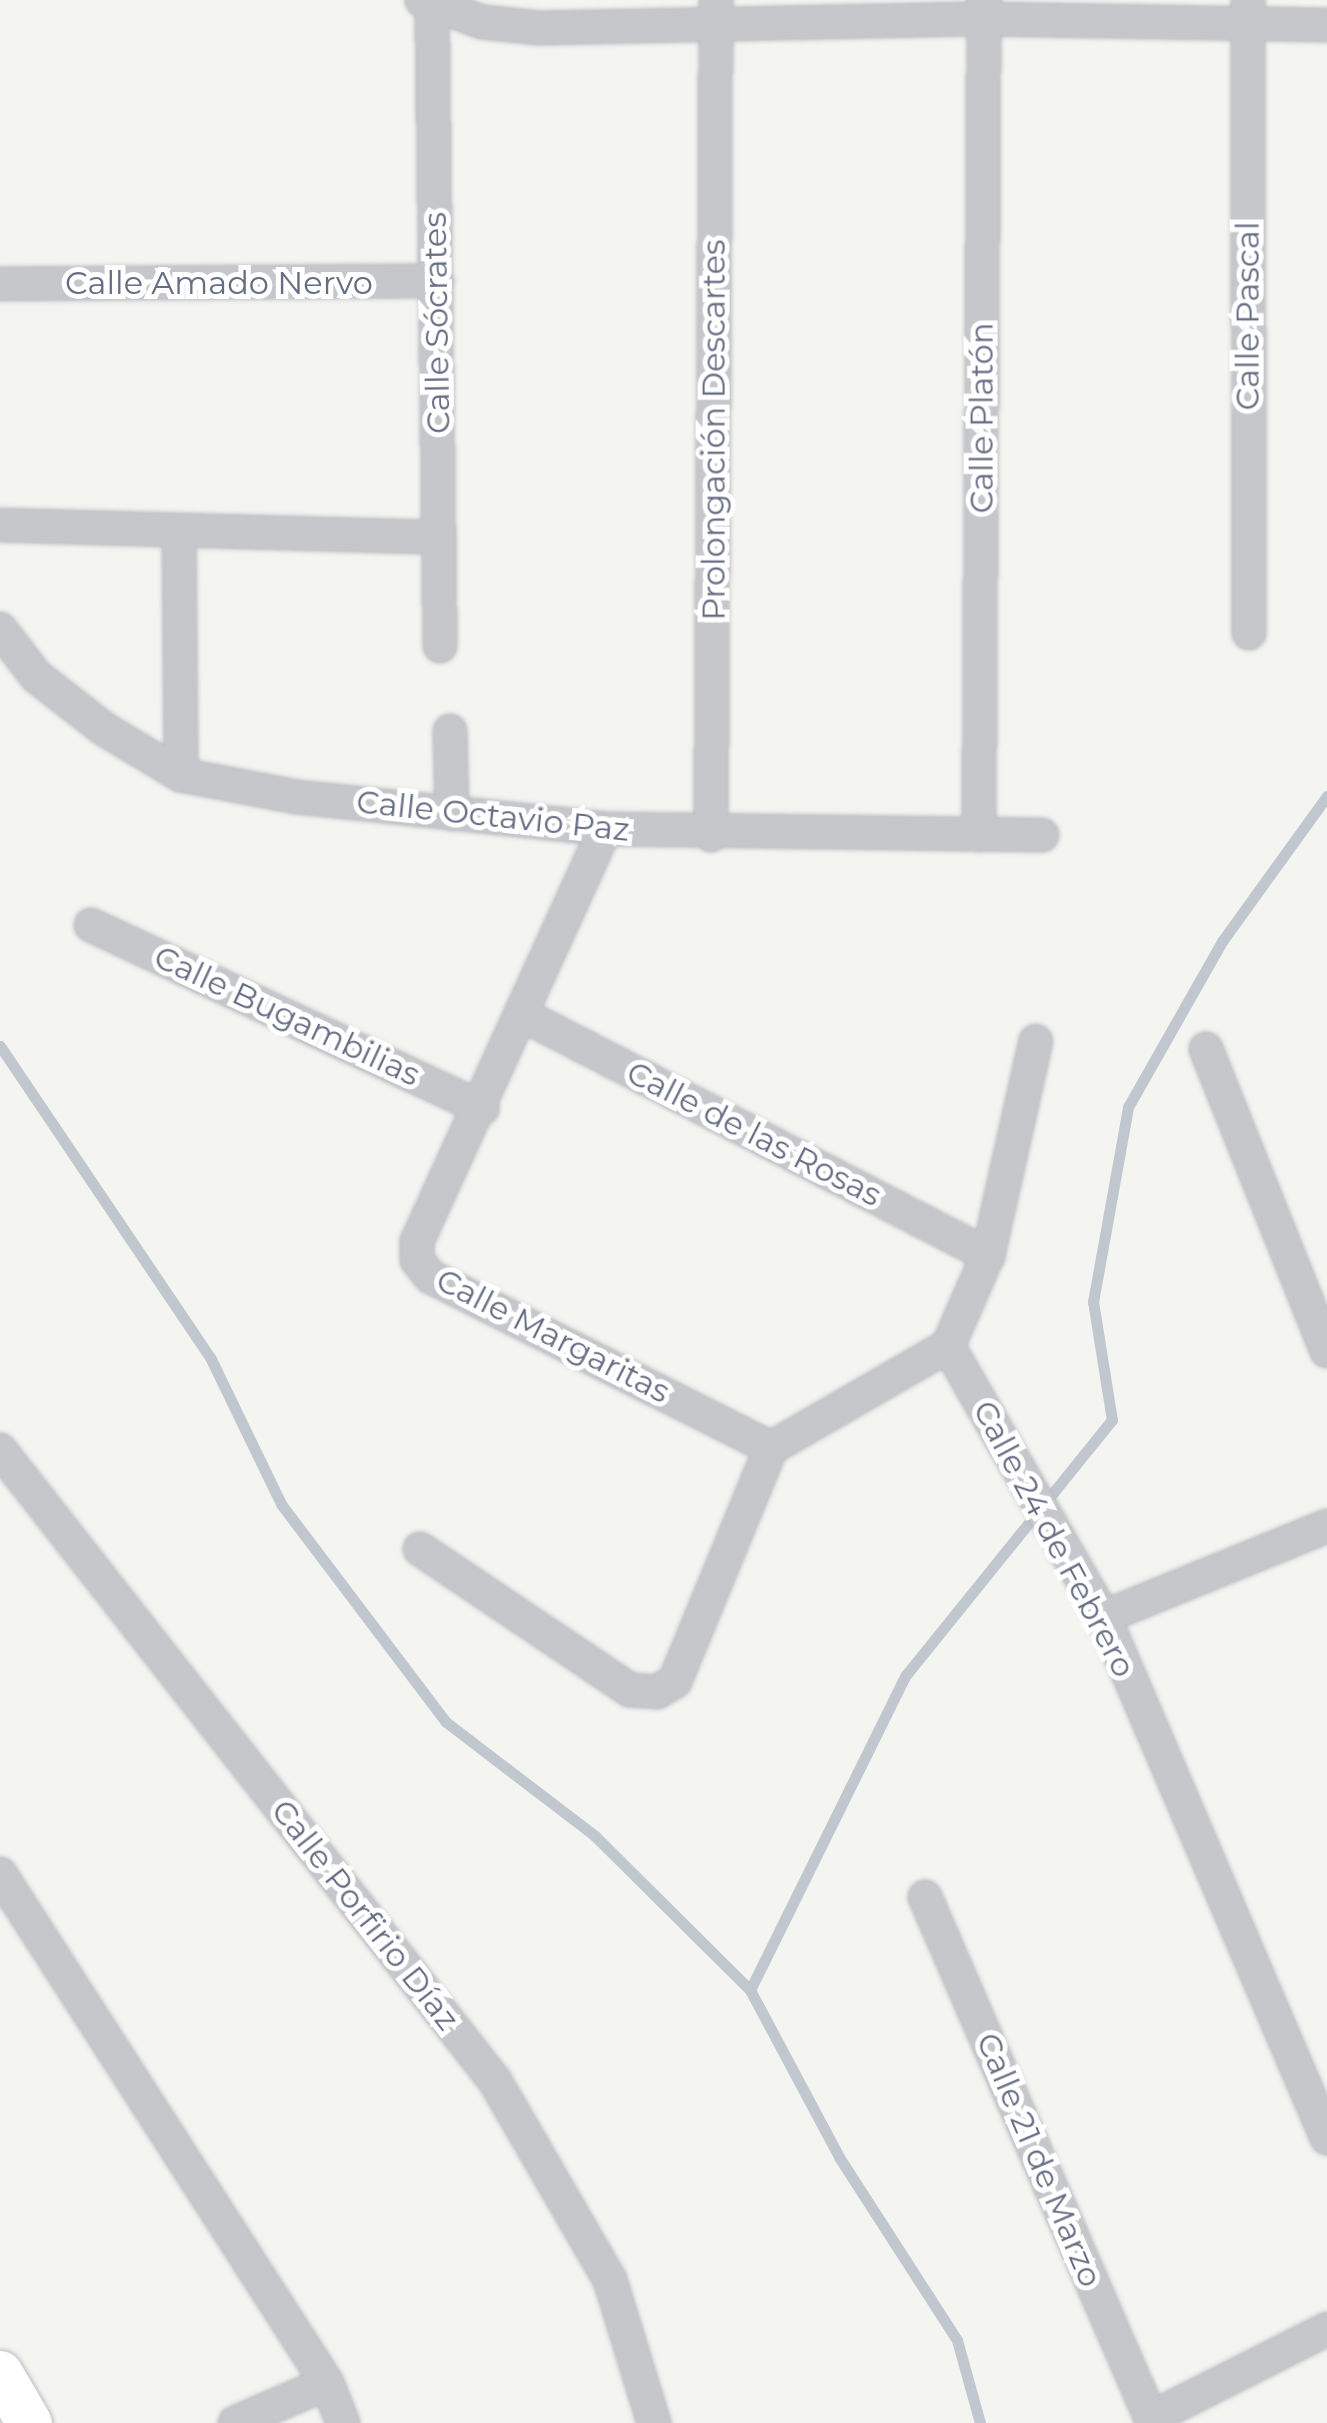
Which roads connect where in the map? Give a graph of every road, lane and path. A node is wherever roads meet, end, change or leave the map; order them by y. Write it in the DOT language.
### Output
graph roads {
  1 [pos="428,2"];
  2 [pos="984,10"];
  3 [pos="716,12"];
  4 [pos="1248,12"];
  5 [pos="1327,24"];
  6 [pos="438,281"];
  7 [pos="0,284"];
  8 [pos="0,525"];
  9 [pos="179,531"];
  10 [pos="438,537"];
  11 [pos="0,630"];
  12 [pos="1249,632"];
  13 [pos="440,646"];
  14 [pos="450,730"];
  15 [pos="181,775"];
  16 [pos="452,814"];
  17 [pos="606,829"];
  18 [pos="711,836"];
  19 [pos="979,836"];
  20 [pos="1042,836"];
  21 [pos="91,925"];
  22 [pos="521,1014"];
  23 [pos="1036,1041"];
  24 [pos="1206,1049"];
  25 [pos="482,1108"];
  26 [pos="988,1255"];
  27 [pos="948,1346"];
  28 [pos="1327,1351"];
  29 [pos="771,1448"];
  30 [pos="0,1450"];
  31 [pos="1327,1526"];
  32 [pos="420,1550"];
  33 [pos="1104,1618"];
  34 [pos="0,1874"];
  35 [pos="926,1897"];
  36 [pos="1327,2138"];
  37 [pos="1327,2328"];
  38 [pos="0,2373"];
  39 [pos="327,2383"];
  40 [pos="1152,2421"];
  41 [pos="29,2423"];
  42 [pos="234,2423"];
  43 [pos="343,2423"];
  44 [pos="654,2423"];
  1 -- 3 [label="street"];
  1 -- 6 [label="street, Calle Sócrates"];
  2 -- 3 [label="street"];
  2 -- 4 [label="street"];
  2 -- 19 [label="street, Calle Platón"];
  3 -- 18 [label="street, Prolongación Descartes"];
  4 -- 5 [label="street"];
  4 -- 12 [label="street, Calle Pascal"];
  6 -- 7 [label="street, Calle Amado Nervo"];
  6 -- 10 [label="street, Calle Sócrates"];
  8 -- 9 [label="street"];
  9 -- 10 [label="street"];
  9 -- 15 [label="street"];
  10 -- 13 [label="street, Calle Sócrates"];
  11 -- 15 [label="street, Calle Octavio Paz"];
  14 -- 16 [label="street"];
  15 -- 16 [label="street, Calle Octavio Paz"];
  16 -- 17 [label="street, Calle Octavio Paz"];
  17 -- 18 [label="street, Calle Octavio Paz"];
  17 -- 22 [label="street, Calle Margaritas"];
  18 -- 19 [label="street, Calle Octavio Paz"];
  19 -- 20 [label="street, Calle Octavio Paz"];
  21 -- 25 [label="street, Calle Bugambilias"];
  22 -- 25 [label="street, Calle Margaritas"];
  22 -- 26 [label="street, Calle de las Rosas"];
  23 -- 26 [label="street"];
  24 -- 28 [label="street"];
  25 -- 29 [label="street, Calle Margaritas"];
  26 -- 27 [label="street"];
  27 -- 29 [label="street"];
  27 -- 33 [label="street, Calle 24 de Febrero"];
  29 -- 32 [label="street"];
  30 -- 44 [label="street, Calle Porfirio Díaz"];
  31 -- 33 [label="street"];
  33 -- 36 [label="street, Calle 24 de Febrero"];
  34 -- 39 [label="street"];
  35 -- 40 [label="street, Calle 21 de Marzo"];
  37 -- 40 [label="street"];
  38 -- 41 [label="street"];
  39 -- 42 [label="street"];
  39 -- 43 [label="street"];
}
